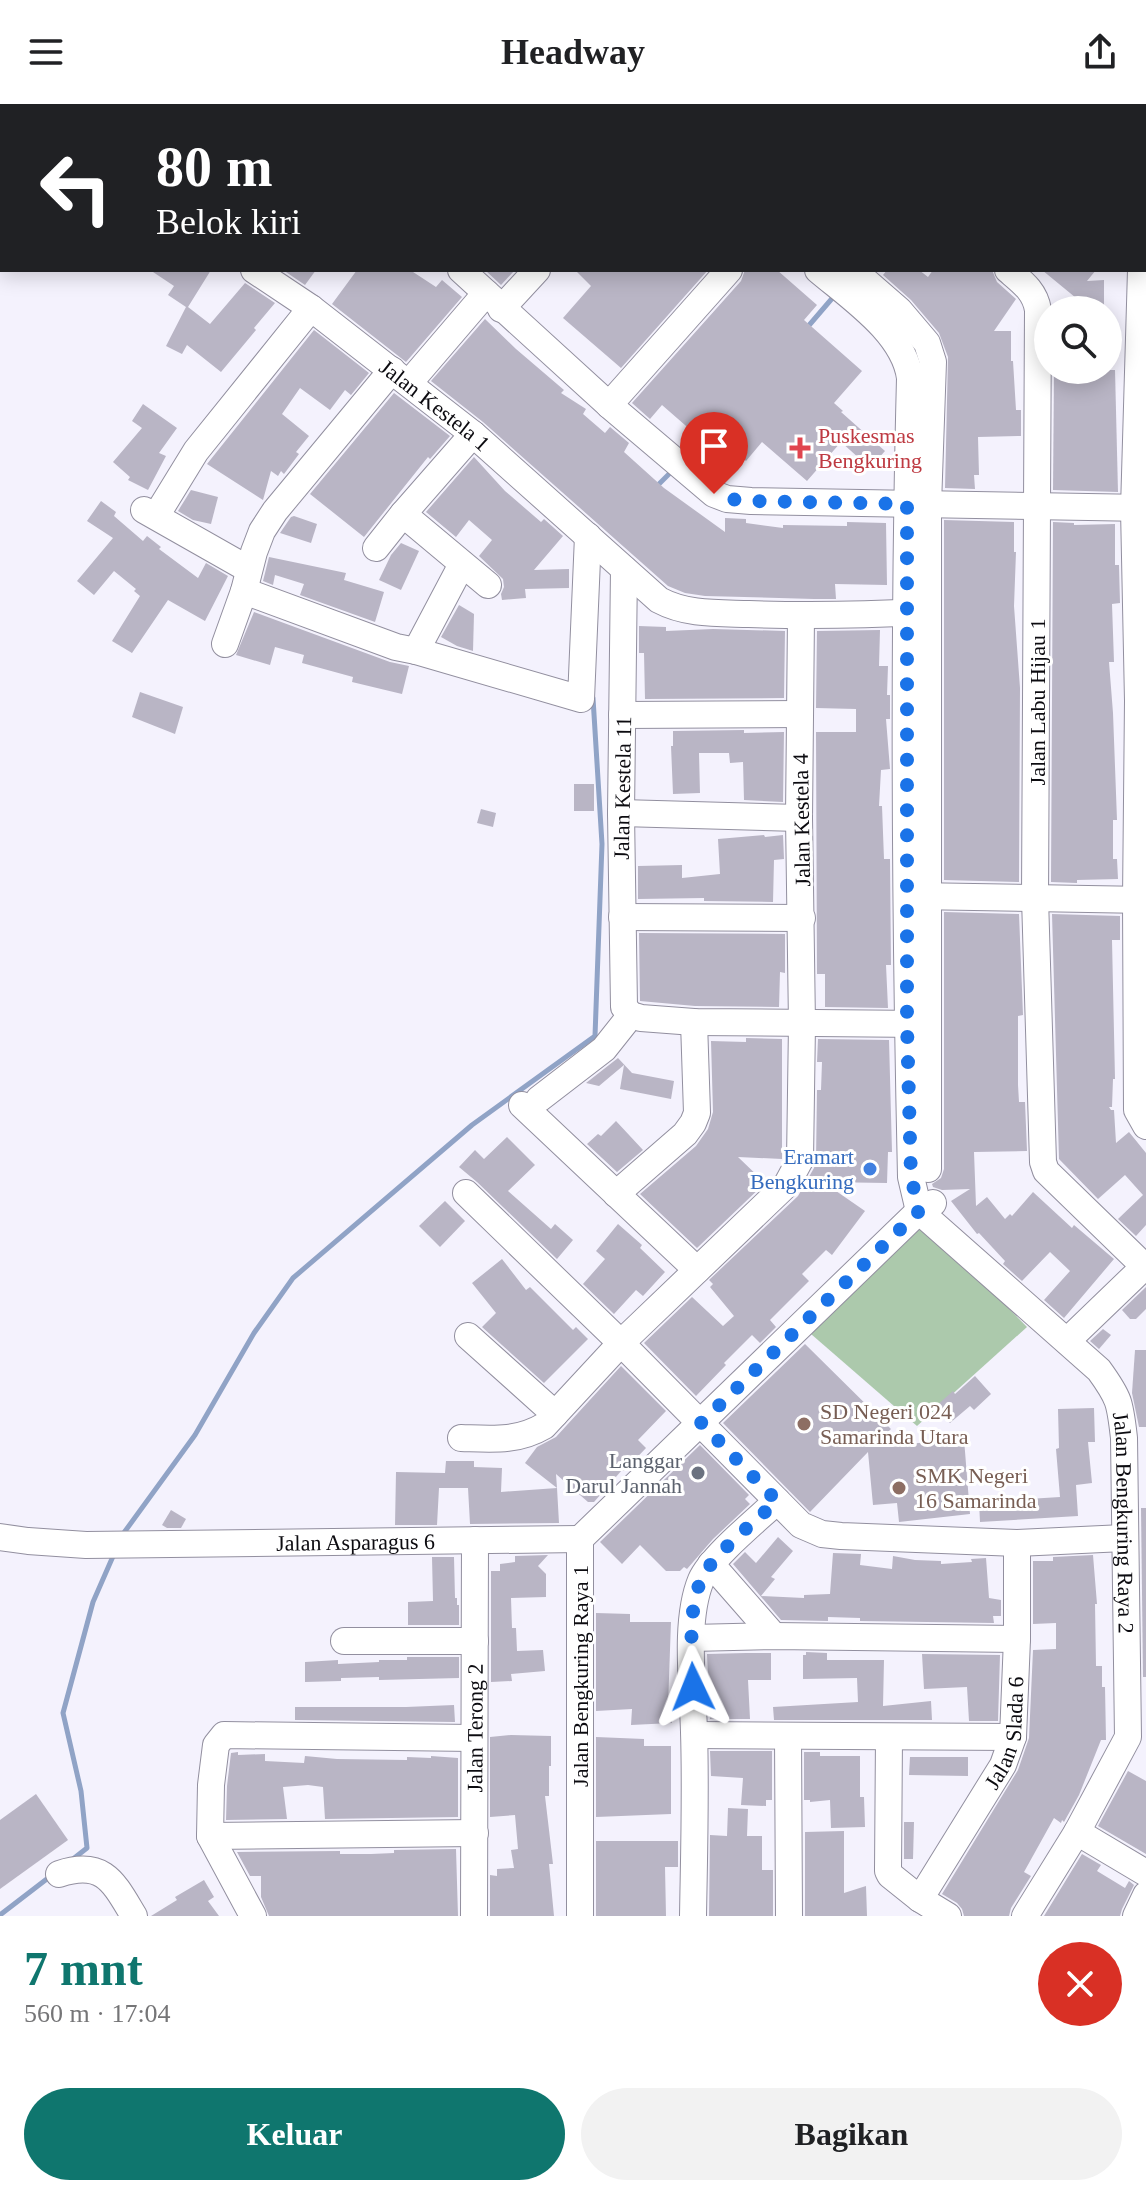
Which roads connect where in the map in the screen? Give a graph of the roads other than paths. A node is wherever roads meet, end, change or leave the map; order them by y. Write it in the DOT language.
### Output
graph roads {
  1 [pos="257,272"];
  2 [pos="463,272"];
  3 [pos="534,272"];
  4 [pos="727,272"];
  5 [pos="1010,272"];
  6 [pos="1141,272"];
  7 [pos="852,278"];
  8 [pos="493,301"];
  9 [pos="311,308"];
  10 [pos="400,377"];
  11 [pos="609,405"];
  12 [pos="473,434"];
  13 [pos="917,505"];
  14 [pos="1038,507"];
  15 [pos="1140,508"];
  16 [pos="403,514"];
  17 [pos="376,548"];
  18 [pos="605,551"];
  19 [pos="462,564"];
  20 [pos="246,580"];
  21 [pos="488,585"];
  22 [pos="1142,606"];
  23 [pos="917,612"];
  24 [pos="801,616"];
  25 [pos="225,644"];
  26 [pos="416,651"];
  27 [pos="586,700"];
  28 [pos="1142,702"];
  29 [pos="621,710"];
  30 [pos="800,714"];
  31 [pos="1142,802"];
  32 [pos="621,813"];
  33 [pos="799,818"];
  34 [pos="918,896"];
  35 [pos="1035,898"];
  36 [pos="1141,900"];
  37 [pos="622,917"];
  38 [pos="802,918"];
  39 [pos="628,1011"];
  40 [pos="694,1022"];
  41 [pos="802,1024"];
  42 [pos="918,1024"];
  43 [pos="1146,1126"];
  44 [pos="466,1193"];
  45 [pos="616,1194"];
  46 [pos="927,1204"];
  47 [pos="1145,1266"];
  48 [pos="697,1270"];
  49 [pos="468,1336"];
  50 [pos="1067,1341"];
  51 [pos="621,1343"];
  52 [pos="555,1414"];
  53 [pos="701,1423"];
  54 [pos="461,1438"];
  55 [pos="1135,1439"];
  56 [pos="777,1501"];
  57 [pos="0,1537"];
  58 [pos="1124,1538"];
  59 [pos="580,1539"];
  60 [pos="475,1540"];
  61 [pos="1017,1543"];
  62 [pos="711,1564"];
  63 [pos="774,1636"];
  64 [pos="692,1638"];
  65 [pos="1017,1639"];
  66 [pos="344,1641"];
  67 [pos="475,1641"];
  68 [pos="695,1735"];
  69 [pos="788,1737"];
  70 [pos="889,1737"];
  71 [pos="1013,1737"];
  72 [pos="474,1738"];
  73 [pos="1137,1742"];
  74 [pos="1077,1832"];
  75 [pos="475,1833"];
  76 [pos="210,1836"];
  77 [pos="1146,1873"];
  78 [pos="59,1874"];
  79 [pos="1146,1895"];
  80 [pos="920,1899"];
  81 [pos="134,1916"];
  82 [pos="253,1916"];
  83 [pos="474,1916"];
  84 [pos="580,1916"];
  85 [pos="693,1916"];
  86 [pos="789,1916"];
  87 [pos="948,1916"];
  88 [pos="1025,1916"];
  89 [pos="1136,1916"];
  1 -- 9 [label="street, Jalan Kestela 1"];
  2 -- 8 [label="street"];
  3 -- 8 [label="street"];
  4 -- 11 [label="street"];
  5 -- 14 [label="street, Jalan Labu Hijau 1"];
  6 -- 15 [label="street"];
  7 -- 13 [label="street"];
  8 -- 10 [label="street"];
  8 -- 11 [label="street"];
  9 -- 10 [label="street, Jalan Kestela 1"];
  9 -- 20 [label="street"];
  10 -- 12 [label="street, Jalan Kestela 1"];
  10 -- 20 [label="street"];
  11 -- 13 [label="street"];
  12 -- 16 [label="street"];
  12 -- 18 [label="street, Jalan Kestela 1"];
  13 -- 14 [label="street"];
  13 -- 23 [label="street"];
  14 -- 15 [label="street"];
  14 -- 35 [label="street, Jalan Labu Hijau 1"];
  15 -- 22 [label="street"];
  16 -- 17 [label="street"];
  16 -- 19 [label="street"];
  18 -- 24 [label="street, Jalan Kestela 1"];
  18 -- 27 [label="street"];
  18 -- 29 [label="street, Jalan Kestela 11"];
  19 -- 21 [label="street"];
  19 -- 26 [label="street"];
  20 -- 25 [label="street"];
  20 -- 26 [label="street"];
  22 -- 28 [label="street"];
  23 -- 24 [label="street, Jalan Kestela 1"];
  23 -- 34 [label="street"];
  24 -- 30 [label="street, Jalan Kestela 4"];
  26 -- 27 [label="street"];
  27 -- 29 [label="street"];
  28 -- 31 [label="street"];
  29 -- 30 [label="street"];
  29 -- 32 [label="street, Jalan Kestela 11"];
  30 -- 33 [label="street, Jalan Kestela 4"];
  31 -- 36 [label="street"];
  32 -- 33 [label="street"];
  32 -- 37 [label="street, Jalan Kestela 11"];
  33 -- 38 [label="street, Jalan Kestela 4"];
  34 -- 35 [label="street"];
  34 -- 42 [label="street"];
  35 -- 36 [label="street"];
  35 -- 47 [label="street, Jalan Labu Hijau 1"];
  36 -- 43 [label="street"];
  37 -- 38 [label="street"];
  37 -- 39 [label="street, Jalan Kestela 11"];
  38 -- 41 [label="street, Jalan Kestela 4"];
  39 -- 40 [label="street"];
  39 -- 45 [label="street"];
  40 -- 41 [label="street"];
  40 -- 45 [label="street"];
  41 -- 42 [label="street"];
  41 -- 48 [label="street, Jalan Kestela 4"];
  42 -- 46 [label="street"];
  44 -- 51 [label="street"];
  45 -- 48 [label="street"];
  46 -- 50 [label="street, Jalan Bengkuring Raya 2"];
  46 -- 53 [label="street, Jalan Bengkuring Raya 1"];
  47 -- 50 [label="street"];
  48 -- 51 [label="street, Jalan Kestela 4"];
  49 -- 52 [label="street"];
  50 -- 55 [label="street, Jalan Bengkuring Raya 2"];
  51 -- 52 [label="street, Jalan Kestela 4"];
  51 -- 53 [label="street"];
  52 -- 54 [label="street, Jalan Kestela 4"];
  53 -- 56 [label="street"];
  53 -- 59 [label="street, Jalan Bengkuring Raya 1"];
  55 -- 58 [label="street, Jalan Bengkuring Raya 2"];
  56 -- 61 [label="street"];
  56 -- 62 [label="street"];
  57 -- 60 [label="street, Jalan Asparagus 6"];
  58 -- 61 [label="street"];
  58 -- 73 [label="street, Jalan Bengkuring Raya 2"];
  59 -- 60 [label="street, Jalan Asparagus 6"];
  59 -- 84 [label="street, Jalan Bengkuring Raya 1"];
  60 -- 67 [label="street, Jalan Terong 2"];
  61 -- 65 [label="street, Jalan Slada 6"];
  62 -- 63 [label="street"];
  62 -- 64 [label="street"];
  63 -- 64 [label="street"];
  63 -- 65 [label="street"];
  64 -- 68 [label="street"];
  65 -- 71 [label="street, Jalan Slada 6"];
  66 -- 67 [label="street"];
  67 -- 72 [label="street, Jalan Terong 2"];
  68 -- 69 [label="street"];
  68 -- 85 [label="street"];
  69 -- 70 [label="street"];
  69 -- 86 [label="street"];
  70 -- 71 [label="street"];
  70 -- 80 [label="street"];
  71 -- 80 [label="street, Jalan Slada 6"];
  72 -- 75 [label="street, Jalan Terong 2"];
  72 -- 76 [label="street"];
  73 -- 74 [label="street, Jalan Bengkuring Raya 2"];
  74 -- 77 [label="street"];
  74 -- 88 [label="street, Jalan Bengkuring Raya 2"];
  75 -- 76 [label="street"];
  75 -- 83 [label="street, Jalan Terong 2"];
  76 -- 82 [label="street"];
  78 -- 81 [label="street"];
  79 -- 89 [label="street"];
  80 -- 87 [label="street"];
}
